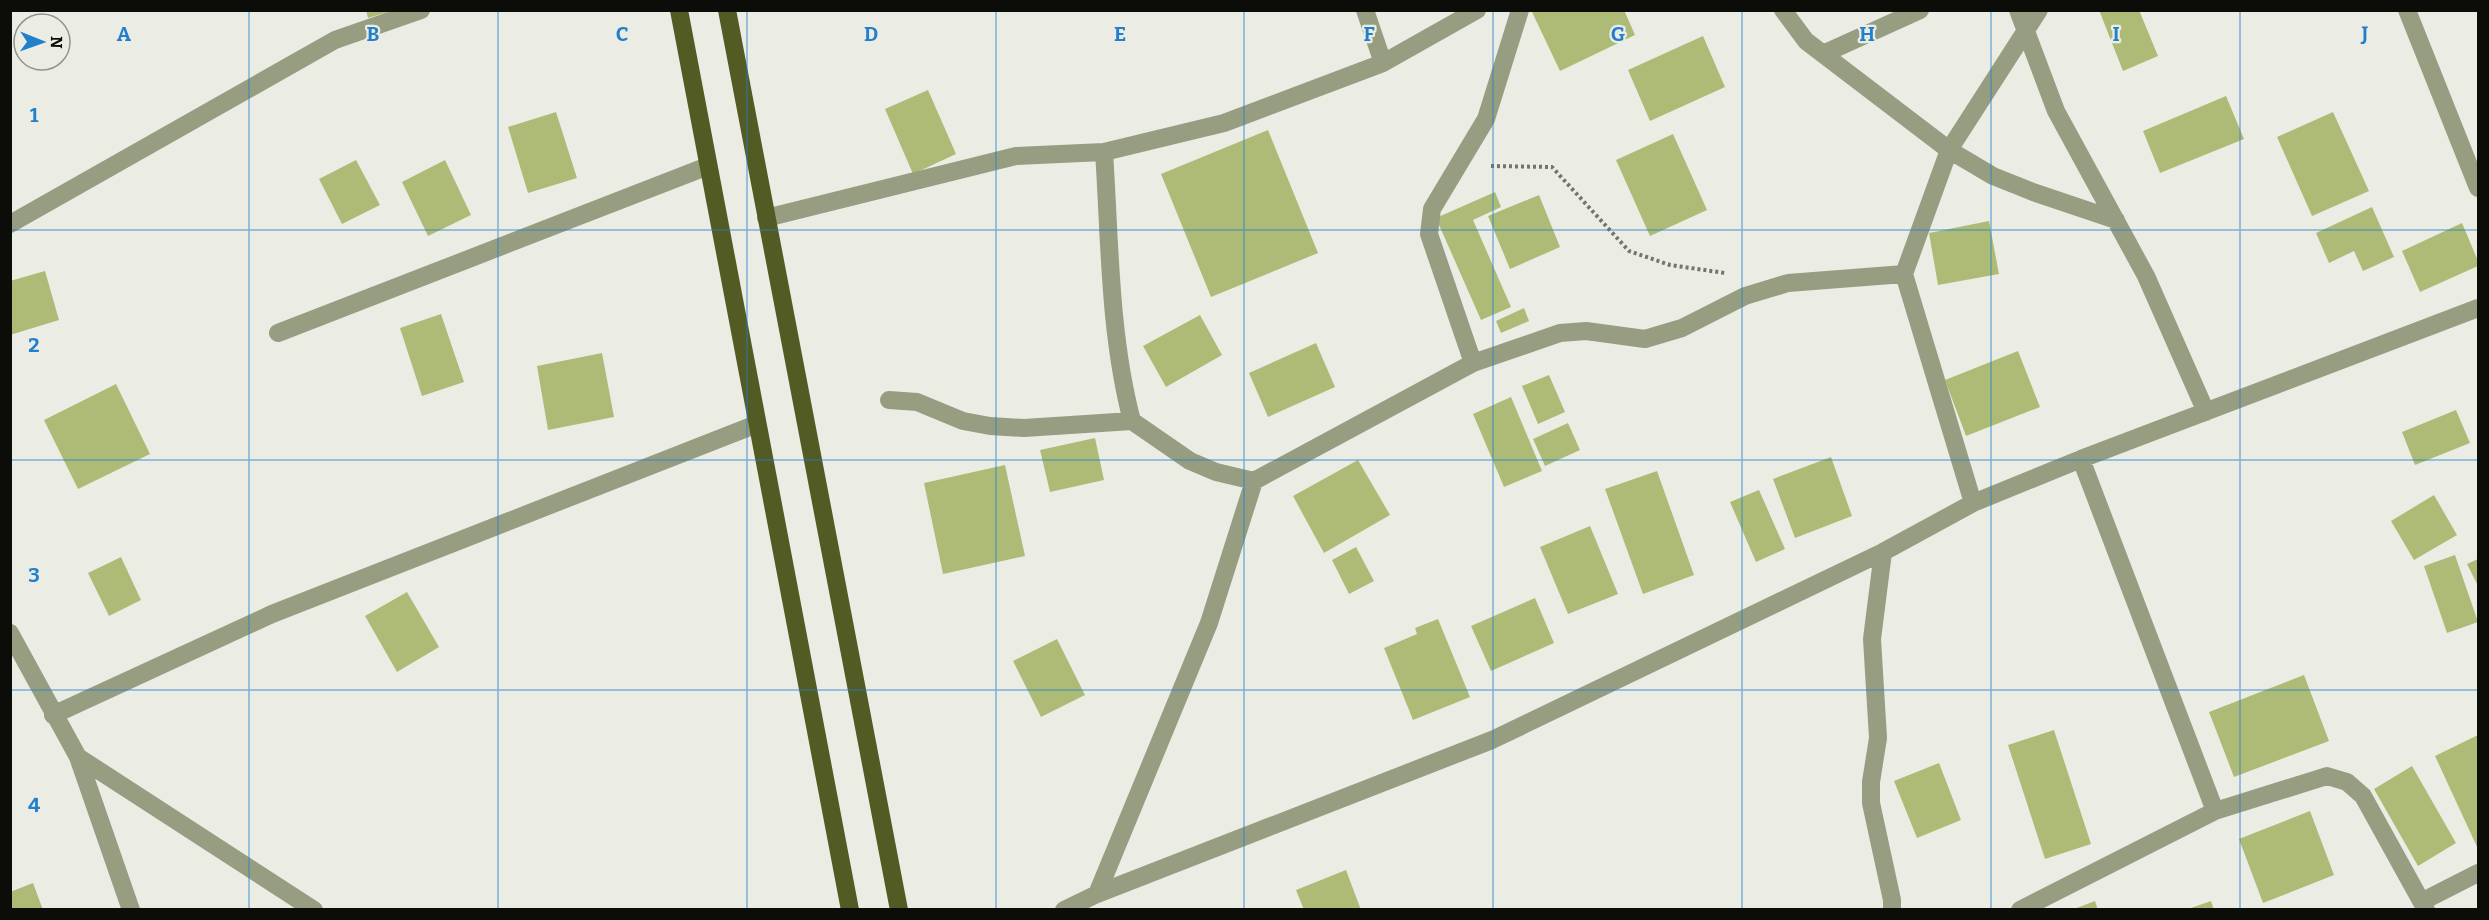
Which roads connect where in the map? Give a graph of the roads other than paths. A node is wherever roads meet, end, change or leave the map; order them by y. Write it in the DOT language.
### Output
graph roads {
  1 [pos="421,10"];
  2 [pos="679,10"];
  3 [pos="727,10"];
  4 [pos="1365,10"];
  5 [pos="1477,10"];
  6 [pos="1520,10"];
  7 [pos="1783,10"];
  8 [pos="1920,10"];
  9 [pos="2018,10"];
  10 [pos="2040,10"];
  11 [pos="2407,10"];
  12 [pos="2027,32"];
  13 [pos="1823,54"];
  14 [pos="1383,63"];
  15 [pos="1949,150"];
  16 [pos="1104,152"];
  17 [pos="708,166"];
  18 [pos="2478,188"];
  19 [pos="766,219"];
  20 [pos="2116,220"];
  21 [pos="10,224"];
  22 [pos="1904,274"];
  23 [pos="2478,308"];
  24 [pos="279,333"];
  25 [pos="1473,363"];
  26 [pos="889,400"];
  27 [pos="2206,412"];
  28 [pos="1132,421"];
  29 [pos="757,424"];
  30 [pos="2081,459"];
  31 [pos="1254,481"];
  32 [pos="1973,503"];
  33 [pos="1884,552"];
  34 [pos="10,633"];
  35 [pos="53,715"];
  36 [pos="78,757"];
  37 [pos="2214,811"];
  38 [pos="2478,873"];
  39 [pos="1097,894"];
  40 [pos="2424,905"];
  41 [pos="131,909"];
  42 [pos="314,909"];
  43 [pos="850,909"];
  44 [pos="899,909"];
  45 [pos="1064,909"];
  46 [pos="1892,909"];
  47 [pos="2020,909"];
  1 -- 21 [label="street"];
  2 -- 17 [label="main road"];
  3 -- 19 [label="main road"];
  4 -- 14 [label="street"];
  5 -- 14 [label="street"];
  6 -- 25 [label="street"];
  7 -- 13 [label="street"];
  8 -- 13 [label="street"];
  9 -- 12 [label="street"];
  10 -- 12 [label="street"];
  11 -- 18 [label="street"];
  12 -- 15 [label="street"];
  12 -- 20 [label="street"];
  13 -- 15 [label="street"];
  14 -- 16 [label="street"];
  15 -- 20 [label="street"];
  15 -- 22 [label="street"];
  16 -- 19 [label="street"];
  16 -- 28 [label="street"];
  17 -- 24 [label="street"];
  17 -- 29 [label="main road"];
  19 -- 44 [label="main road"];
  20 -- 27 [label="street"];
  22 -- 25 [label="street"];
  22 -- 32 [label="street"];
  23 -- 27 [label="street"];
  25 -- 31 [label="street"];
  26 -- 28 [label="street"];
  27 -- 30 [label="street"];
  28 -- 31 [label="street"];
  29 -- 35 [label="street"];
  29 -- 43 [label="main road"];
  30 -- 32 [label="street"];
  30 -- 37 [label="street"];
  31 -- 39 [label="street"];
  32 -- 33 [label="street"];
  33 -- 39 [label="street"];
  33 -- 46 [label="street"];
  34 -- 35 [label="street"];
  35 -- 36 [label="street"];
  36 -- 41 [label="street"];
  36 -- 42 [label="street"];
  37 -- 40 [label="street"];
  37 -- 47 [label="street"];
  38 -- 40 [label="street"];
  39 -- 45 [label="street"];
}
